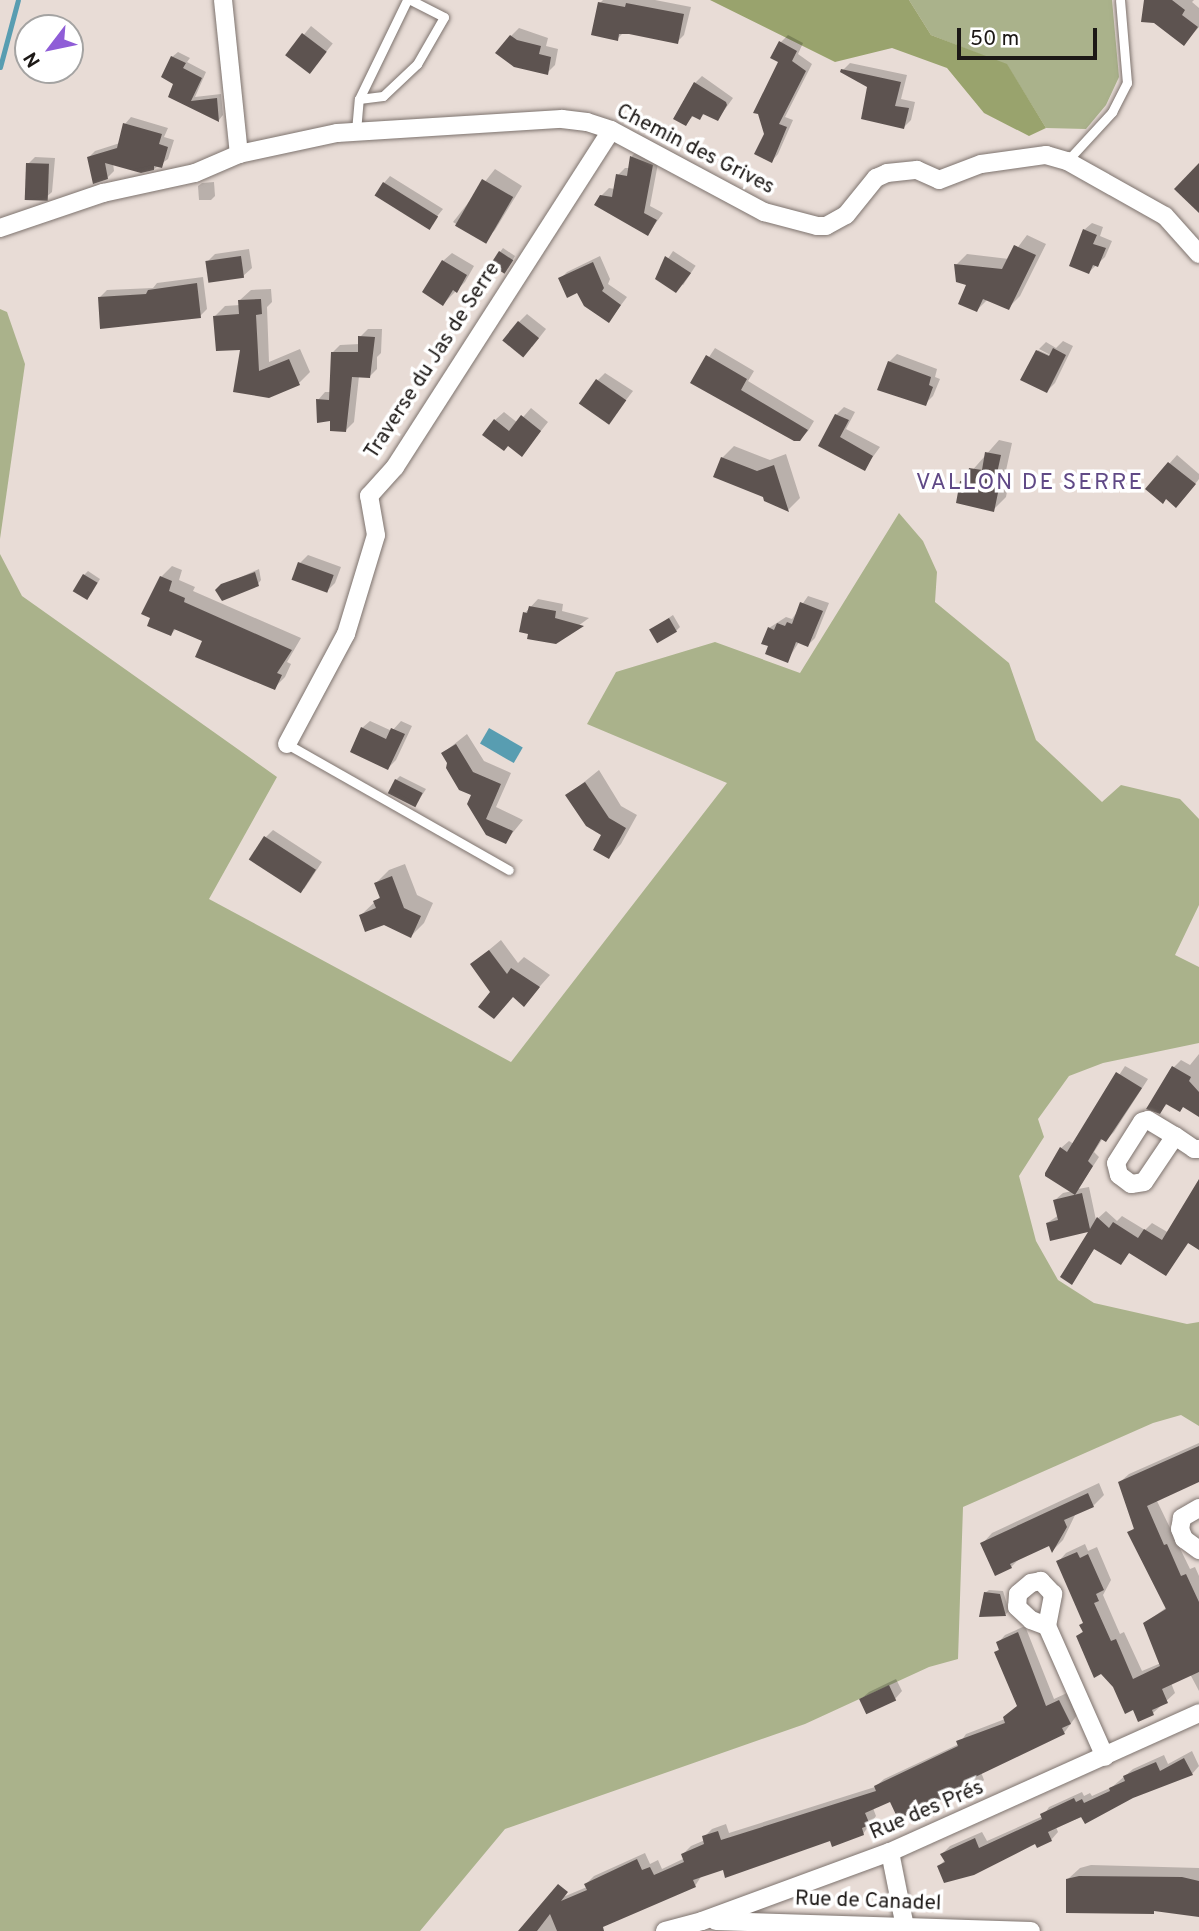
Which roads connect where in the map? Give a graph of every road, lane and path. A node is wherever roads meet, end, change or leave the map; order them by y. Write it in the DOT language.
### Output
graph roads {
  1 [pos="223,0"];
  2 [pos="408,0"];
  3 [pos="1120,0"];
  4 [pos="359,99"];
  5 [pos="611,130"];
  6 [pos="356,131"];
  7 [pos="239,154"];
  8 [pos="1067,161"];
  9 [pos="0,228"];
  10 [pos="1199,254"];
  11 [pos="287,744"];
  12 [pos="509,870"];
  13 [pos="1175,1136"];
  14 [pos="1199,1149"];
  15 [pos="1199,1508"];
  16 [pos="1199,1550"];
  17 [pos="1047,1626"];
  18 [pos="1199,1713"];
  19 [pos="1105,1756"];
  20 [pos="890,1852"];
  21 [pos="702,1921"];
  22 [pos="905,1927"];
  23 [pos="665,1931"];
  24 [pos="1031,1931"];
  1 -- 7 [label="street"];
  2 -- 4 [label="lane"];
  2 -- 4 [label="lane"];
  3 -- 8 [label="lane"];
  4 -- 6 [label="lane"];
  5 -- 6 [label="street, Chemin des Grives"];
  5 -- 8 [label="street, Chemin des Grives"];
  5 -- 11 [label="street, Traverse du Jas de Serre"];
  6 -- 7 [label="street, Chemin des Grives"];
  7 -- 9 [label="street, Chemin des Grives"];
  8 -- 10 [label="street, Chemin des Grives"];
  11 -- 12 [label="lane"];
  13 -- 14 [label="street"];
  15 -- 16 [label="street"];
  17 -- 19 [label="street"];
  18 -- 19 [label="street, Rue des Prés"];
  19 -- 20 [label="street, Rue des Prés"];
  20 -- 21 [label="street, Rue des Prés"];
  20 -- 22 [label="street"];
  21 -- 22 [label="street, Rue de Canadel"];
  21 -- 23 [label="street, Rue des Prés"];
  22 -- 24 [label="street, Rue de Canadel"];
}
